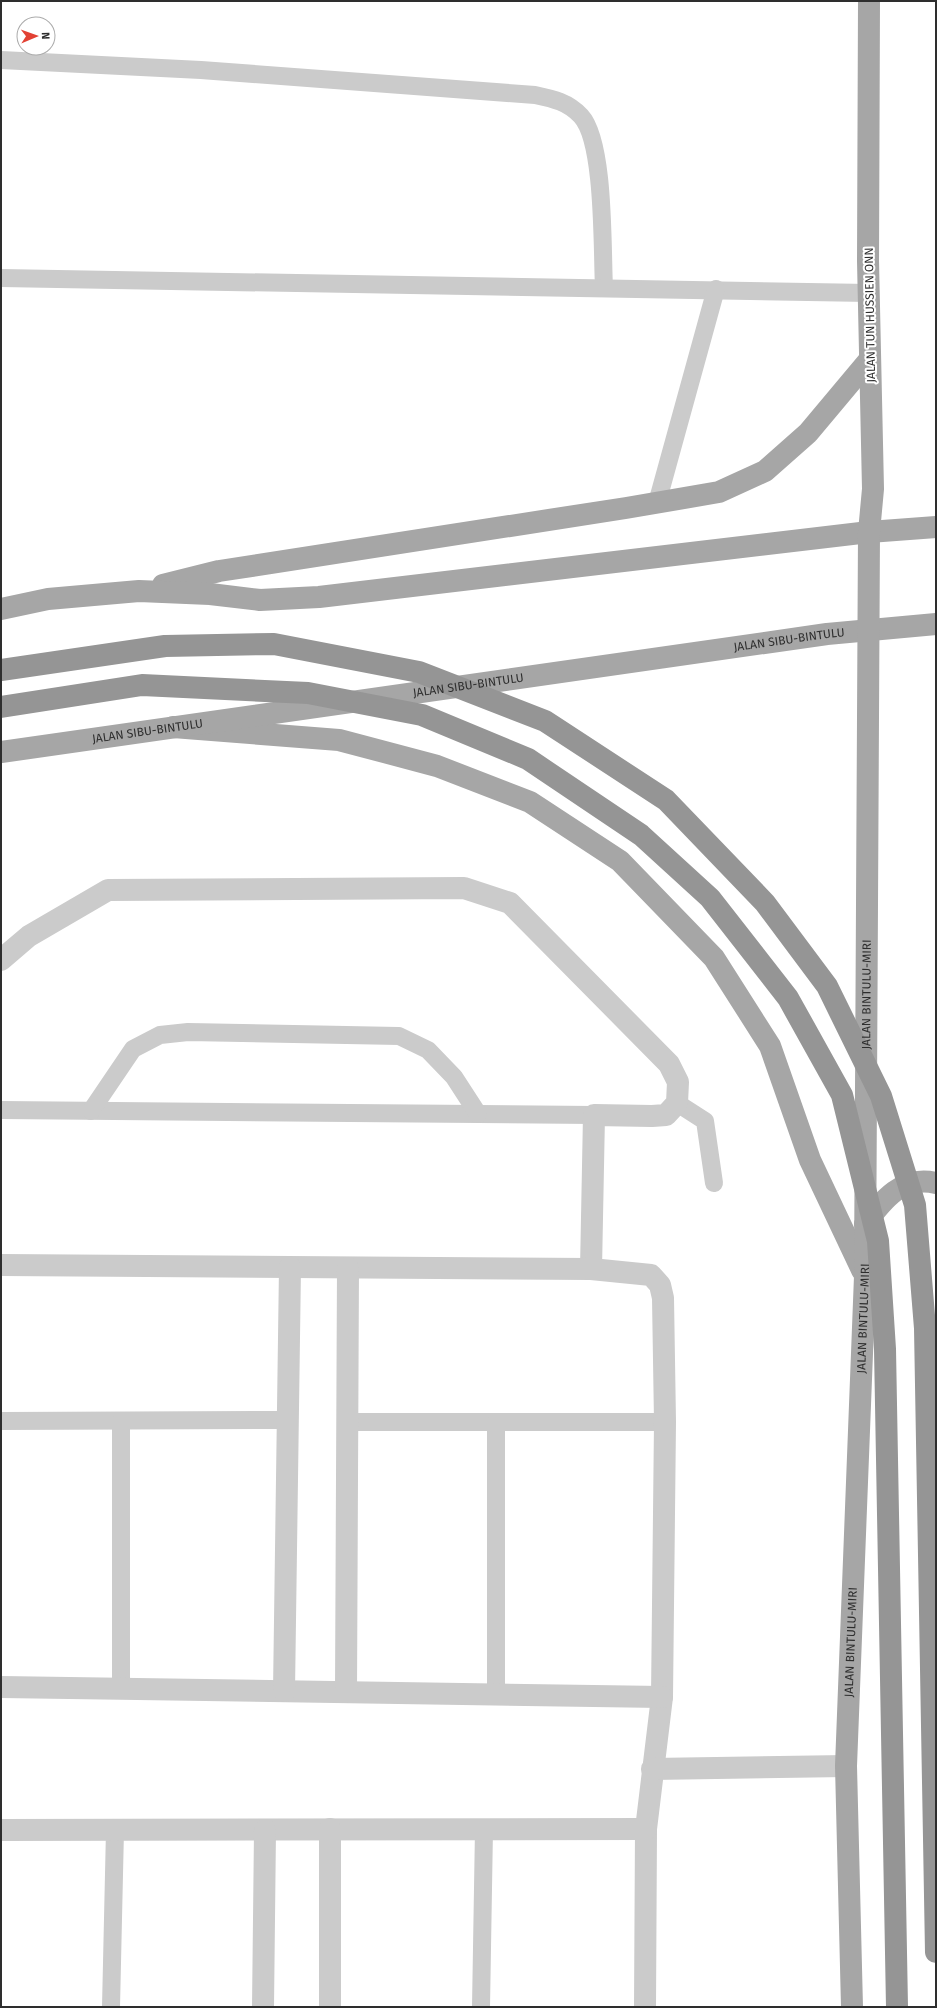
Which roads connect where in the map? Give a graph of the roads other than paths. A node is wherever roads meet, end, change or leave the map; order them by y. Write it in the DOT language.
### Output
graph roads {
  1 [pos="869,1"];
  2 [pos="1,60"];
  3 [pos="1,278"];
  4 [pos="604,288"];
  5 [pos="716,289"];
  6 [pos="869,293"];
  7 [pos="870,359"];
  8 [pos="657,503"];
  9 [pos="936,527"];
  10 [pos="869,532"];
  11 [pos="139,591"];
  12 [pos="1,609"];
  13 [pos="936,624"];
  14 [pos="870,629"];
  15 [pos="1,670"];
  16 [pos="1,707"];
  17 [pos="173,727"];
  18 [pos="1,752"];
  19 [pos="1,960"];
  20 [pos="677,1104"];
  21 [pos="1,1110"];
  22 [pos="91,1111"];
  23 [pos="478,1114"];
  24 [pos="594,1115"];
  25 [pos="714,1183"];
  26 [pos="936,1183"];
  27 [pos="865,1224"];
  28 [pos="1,1265"];
  29 [pos="290,1267"];
  30 [pos="348,1268"];
  31 [pos="591,1269"];
  32 [pos="865,1276"];
  33 [pos="287,1420"];
  34 [pos="1,1421"];
  35 [pos="121,1421"];
  36 [pos="347,1422"];
  37 [pos="496,1422"];
  38 [pos="665,1422"];
  39 [pos="1,1687"];
  40 [pos="121,1689"];
  41 [pos="284,1691"];
  42 [pos="346,1692"];
  43 [pos="496,1694"];
  44 [pos="662,1697"];
  45 [pos="846,1766"];
  46 [pos="652,1769"];
  47 [pos="330,1829"];
  48 [pos="484,1829"];
  49 [pos="646,1829"];
  50 [pos="1,1830"];
  51 [pos="115,1830"];
  52 [pos="265,1830"];
  53 [pos="936,1952"];
  54 [pos="111,2007"];
  55 [pos="263,2007"];
  56 [pos="330,2007"];
  57 [pos="481,2007"];
  58 [pos="645,2007"];
  59 [pos="852,2007"];
  60 [pos="897,2007"];
  1 -- 6 [label="main road, JALAN TUN HUSSIEN ONN"];
  2 -- 4 [label="lane"];
  3 -- 4 [label="lane"];
  4 -- 5 [label="lane"];
  5 -- 6 [label="lane"];
  5 -- 8 [label="lane"];
  6 -- 7 [label="main road, JALAN TUN HUSSIEN ONN"];
  7 -- 8 [label="main road"];
  7 -- 10 [label="main road, JALAN TUN HUSSIEN ONN"];
  8 -- 11 [label="main road"];
  9 -- 10 [label="main road"];
  10 -- 11 [label="main road"];
  10 -- 14 [label="main road, JALAN TUN HUSSIEN ONN"];
  11 -- 12 [label="main road"];
  13 -- 14 [label="main road, JALAN SIBU-BINTULU"];
  14 -- 17 [label="main road, JALAN SIBU-BINTULU"];
  14 -- 27 [label="main road, JALAN BINTULU-MIRI"];
  15 -- 53 [label="highway, bridge"];
  16 -- 60 [label="highway, bridge"];
  17 -- 18 [label="main road, JALAN SIBU-BINTULU"];
  17 -- 32 [label="main road"];
  19 -- 20 [label="street"];
  20 -- 24 [label="street"];
  20 -- 25 [label="lane"];
  21 -- 22 [label="lane"];
  22 -- 23 [label="lane"];
  22 -- 23 [label="lane"];
  23 -- 24 [label="lane"];
  24 -- 31 [label="street"];
  26 -- 27 [label="main road"];
  27 -- 32 [label="main road, JALAN BINTULU-MIRI"];
  28 -- 29 [label="street"];
  29 -- 30 [label="street"];
  29 -- 33 [label="street"];
  30 -- 31 [label="street"];
  30 -- 36 [label="street"];
  31 -- 38 [label="street"];
  32 -- 45 [label="main road, JALAN BINTULU-MIRI"];
  33 -- 35 [label="lane"];
  33 -- 41 [label="street"];
  34 -- 35 [label="lane"];
  35 -- 40 [label="lane"];
  36 -- 37 [label="lane"];
  36 -- 42 [label="street"];
  37 -- 38 [label="lane"];
  37 -- 43 [label="lane"];
  38 -- 44 [label="street"];
  39 -- 40 [label="street"];
  40 -- 41 [label="street"];
  41 -- 42 [label="street"];
  42 -- 43 [label="street"];
  43 -- 44 [label="street"];
  44 -- 46 [label="street"];
  45 -- 46 [label="street"];
  45 -- 59 [label="main road, JALAN BINTULU-MIRI"];
  46 -- 49 [label="street"];
  47 -- 48 [label="street"];
  47 -- 52 [label="street"];
  47 -- 56 [label="street"];
  48 -- 49 [label="street"];
  48 -- 57 [label="lane"];
  49 -- 58 [label="street"];
  50 -- 51 [label="street"];
  51 -- 52 [label="street"];
  51 -- 54 [label="lane"];
  52 -- 55 [label="street"];
}
